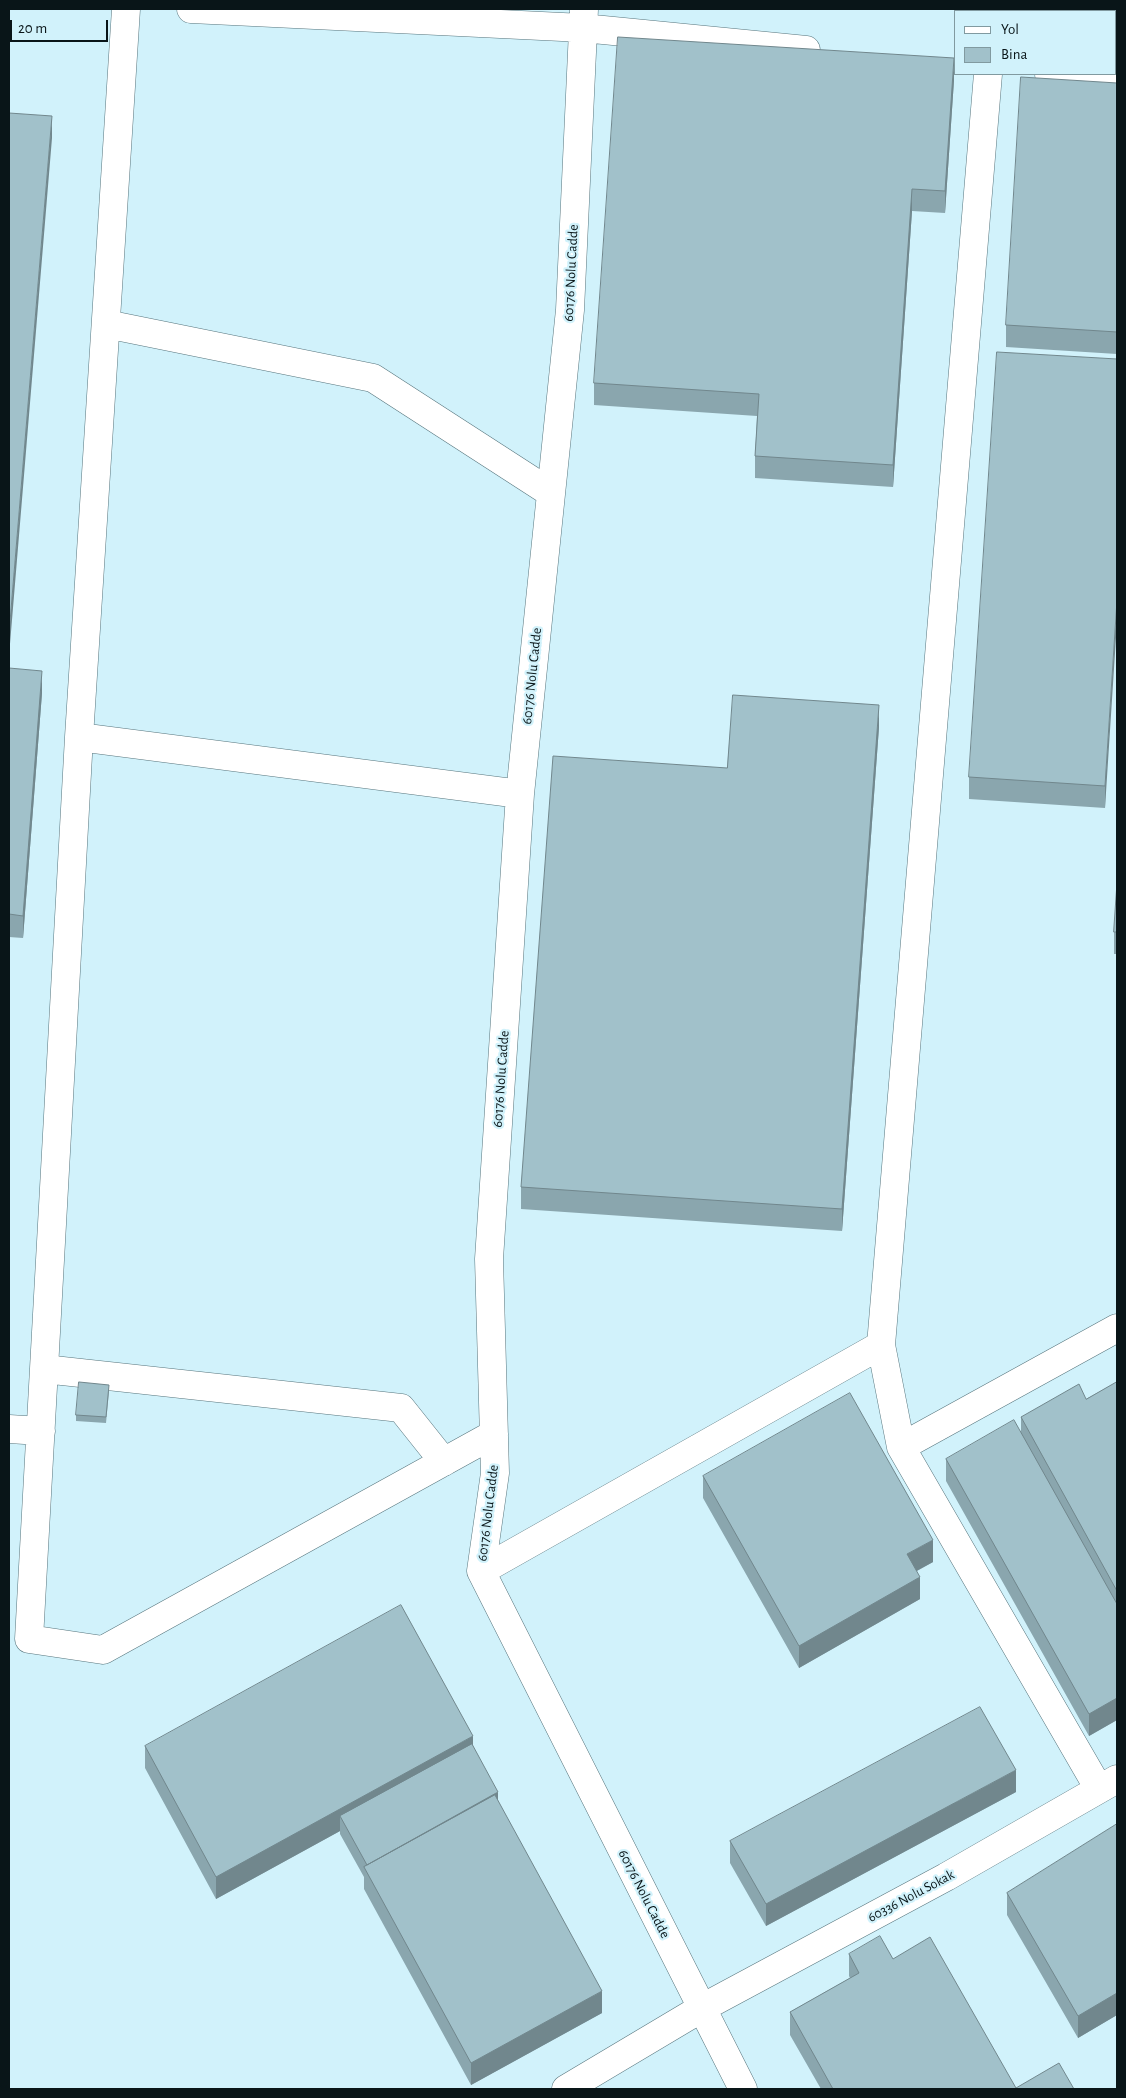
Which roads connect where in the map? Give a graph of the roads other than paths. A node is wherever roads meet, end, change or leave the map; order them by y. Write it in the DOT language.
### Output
graph roads {
  1 [pos="126,9"];
  2 [pos="191,9"];
  3 [pos="583,19"];
  4 [pos="828,52"];
  5 [pos="988,75"];
  6 [pos="1060,75"];
  7 [pos="1117,80"];
  8 [pos="106,324"];
  9 [pos="551,493"];
  10 [pos="79,737"];
  11 [pos="520,794"];
  12 [pos="1117,1328"];
  13 [pos="881,1345"];
  14 [pos="44,1369"];
  15 [pos="9,1429"];
  16 [pos="41,1430"];
  17 [pos="494,1434"];
  18 [pos="901,1447"];
  19 [pos="444,1462"];
  20 [pos="480,1571"];
  21 [pos="19,1645"];
  22 [pos="1108,1784"];
  23 [pos="702,2008"];
  24 [pos="566,2089"];
  25 [pos="743,2089"];
  1 -- 8 [label="street"];
  2 -- 3 [label="street"];
  3 -- 4 [label="street"];
  3 -- 9 [label="street, 60176 Nolu Cadde"];
  5 -- 13 [label="street"];
  6 -- 7 [label="street"];
  8 -- 9 [label="street"];
  8 -- 10 [label="street"];
  9 -- 11 [label="street, 60176 Nolu Cadde"];
  10 -- 11 [label="street"];
  10 -- 14 [label="street"];
  11 -- 17 [label="street, 60176 Nolu Cadde"];
  12 -- 18 [label="street"];
  13 -- 18 [label="street"];
  13 -- 20 [label="street"];
  14 -- 16 [label="street"];
  14 -- 19 [label="street"];
  15 -- 16 [label="street"];
  16 -- 21 [label="street"];
  17 -- 19 [label="street"];
  17 -- 20 [label="street, 60176 Nolu Cadde"];
  18 -- 22 [label="street"];
  19 -- 21 [label="street"];
  20 -- 23 [label="street, 60176 Nolu Cadde"];
  22 -- 23 [label="street, 60336 Nolu Sokak"];
  23 -- 24 [label="street, 60336 Nolu Sokak"];
  23 -- 25 [label="street, 60176 Nolu Cadde"];
}
